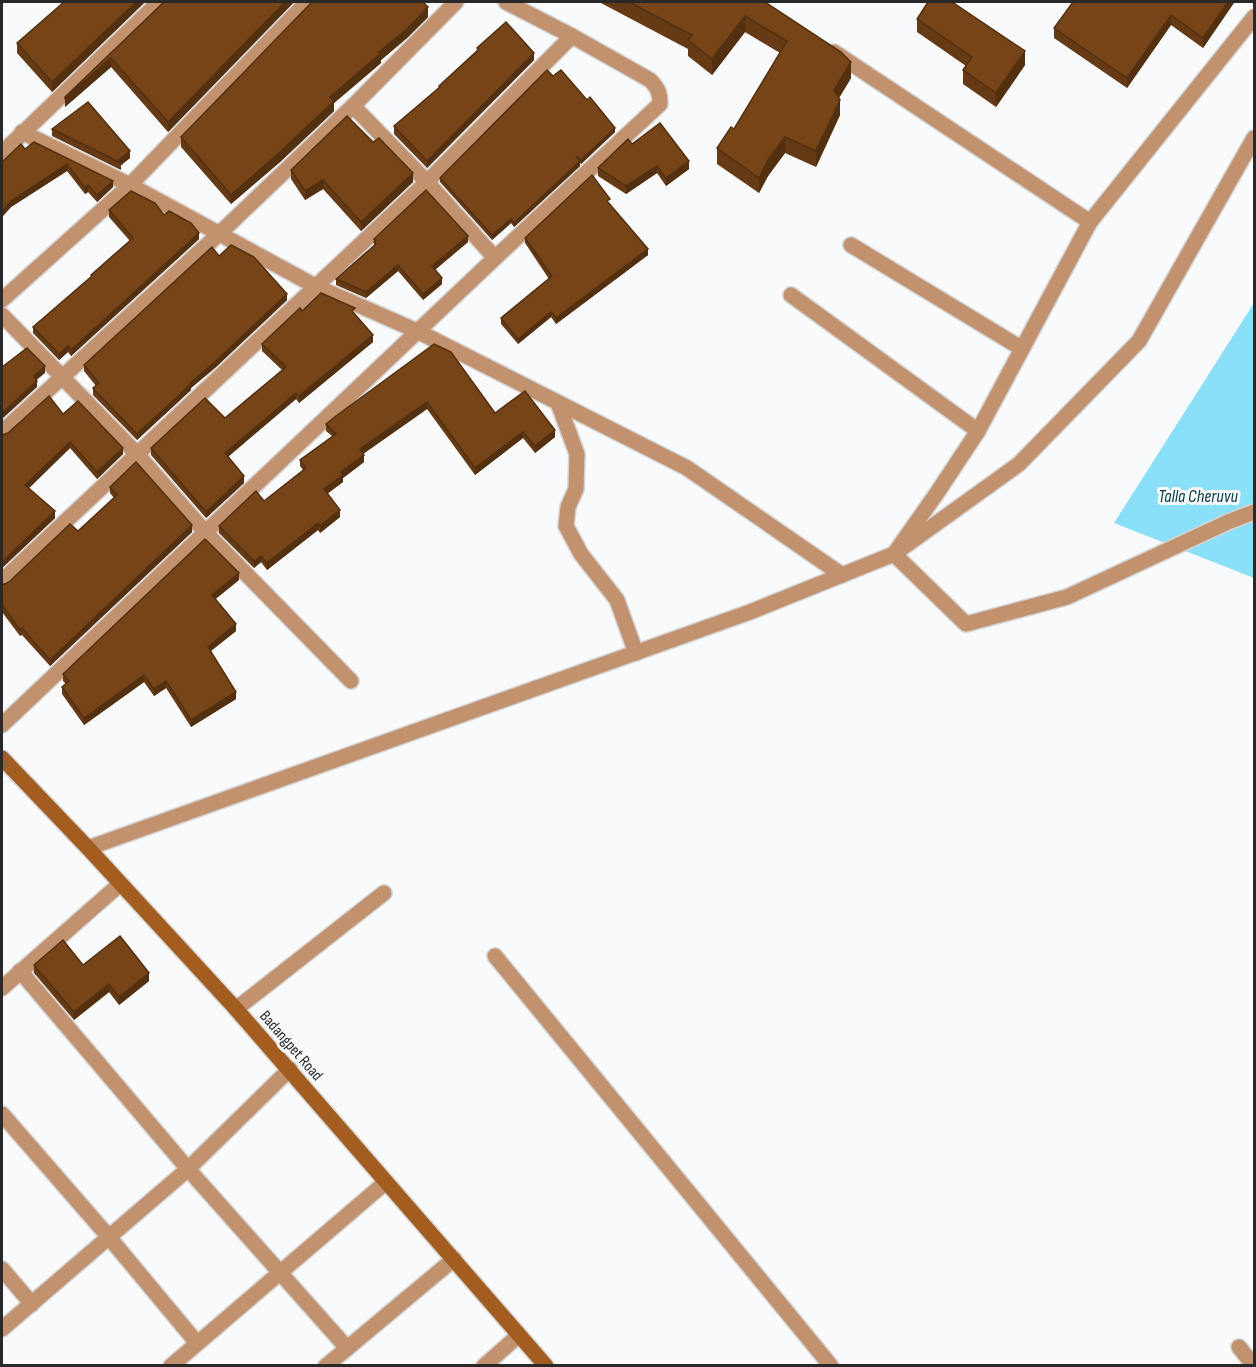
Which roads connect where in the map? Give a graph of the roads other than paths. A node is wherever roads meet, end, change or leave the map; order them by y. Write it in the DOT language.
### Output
graph roads {
  1 [pos="159,2"];
  2 [pos="308,2"];
  3 [pos="456,2"];
  4 [pos="506,2"];
  5 [pos="1254,17"];
  6 [pos="572,36"];
  7 [pos="818,40"];
  8 [pos="353,106"];
  9 [pos="22,132"];
  10 [pos="1254,138"];
  11 [pos="2,153"];
  12 [pos="427,182"];
  13 [pos="130,185"];
  14 [pos="1090,222"];
  15 [pos="219,234"];
  16 [pos="851,245"];
  17 [pos="495,258"];
  18 [pos="315,286"];
  19 [pos="790,295"];
  20 [pos="2,300"];
  21 [pos="2,315"];
  22 [pos="417,331"];
  23 [pos="1021,348"];
  24 [pos="61,377"];
  25 [pos="558,403"];
  26 [pos="978,431"];
  27 [pos="2,432"];
  28 [pos="136,453"];
  29 [pos="1254,512"];
  30 [pos="205,532"];
  31 [pos="894,554"];
  32 [pos="842,575"];
  33 [pos="2,581"];
  34 [pos="636,653"];
  35 [pos="351,681"];
  36 [pos="2,725"];
  37 [pos="2,758"];
  38 [pos="88,848"];
  39 [pos="120,884"];
  40 [pos="384,893"];
  41 [pos="495,956"];
  42 [pos="20,971"];
  43 [pos="2,988"];
  44 [pos="236,1009"];
  45 [pos="290,1069"];
  46 [pos="2,1114"];
  47 [pos="188,1169"];
  48 [pos="386,1182"];
  49 [pos="108,1236"];
  50 [pos="454,1259"];
  51 [pos="2,1269"];
  52 [pos="279,1272"];
  53 [pos="32,1304"];
  54 [pos="2,1329"];
  55 [pos="519,1335"];
  56 [pos="197,1344"];
  57 [pos="1239,1347"];
  58 [pos="347,1348"];
  59 [pos="171,1365"];
  60 [pos="326,1365"];
  61 [pos="484,1365"];
  62 [pos="546,1365"];
  63 [pos="831,1365"];
  64 [pos="1254,1365"];
  1 -- 9 [label="street"];
  2 -- 13 [label="street"];
  3 -- 8 [label="street"];
  4 -- 6 [label="street"];
  5 -- 14 [label="street"];
  6 -- 12 [label="street"];
  6 -- 17 [label="street"];
  7 -- 14 [label="street"];
  8 -- 12 [label="street"];
  8 -- 15 [label="street"];
  9 -- 11 [label="street"];
  9 -- 13 [label="street"];
  10 -- 31 [label="street"];
  12 -- 17 [label="street"];
  12 -- 18 [label="street"];
  13 -- 15 [label="street"];
  13 -- 20 [label="street"];
  14 -- 23 [label="street"];
  15 -- 18 [label="street"];
  15 -- 24 [label="street"];
  16 -- 23 [label="street"];
  17 -- 22 [label="street"];
  18 -- 22 [label="street"];
  18 -- 28 [label="street"];
  19 -- 26 [label="street"];
  21 -- 24 [label="street"];
  22 -- 25 [label="street"];
  22 -- 30 [label="street"];
  23 -- 26 [label="street"];
  24 -- 27 [label="street"];
  24 -- 28 [label="street"];
  25 -- 32 [label="street"];
  25 -- 34 [label="street"];
  26 -- 31 [label="street"];
  28 -- 30 [label="street"];
  28 -- 33 [label="street"];
  29 -- 31 [label="street"];
  30 -- 35 [label="street"];
  30 -- 36 [label="street"];
  31 -- 32 [label="street"];
  32 -- 34 [label="street"];
  34 -- 38 [label="street"];
  37 -- 38 [label="main road, Badangpet Road"];
  38 -- 39 [label="main road, Badangpet Road"];
  39 -- 42 [label="street"];
  39 -- 44 [label="main road, Badangpet Road"];
  40 -- 44 [label="street"];
  41 -- 63 [label="street"];
  42 -- 43 [label="street"];
  42 -- 47 [label="street"];
  44 -- 45 [label="main road, Badangpet Road"];
  45 -- 47 [label="street"];
  45 -- 48 [label="main road, Badangpet Road"];
  46 -- 49 [label="street"];
  47 -- 49 [label="street"];
  47 -- 52 [label="street"];
  48 -- 50 [label="main road, Badangpet Road"];
  48 -- 52 [label="street"];
  49 -- 53 [label="street"];
  49 -- 56 [label="street"];
  50 -- 55 [label="main road, Badangpet Road"];
  50 -- 58 [label="street"];
  51 -- 53 [label="street"];
  52 -- 56 [label="street"];
  52 -- 58 [label="street"];
  53 -- 54 [label="street"];
  55 -- 61 [label="street"];
  55 -- 62 [label="main road, Badangpet Road"];
  56 -- 59 [label="street"];
  57 -- 64 [label="street"];
  58 -- 60 [label="street"];
}
